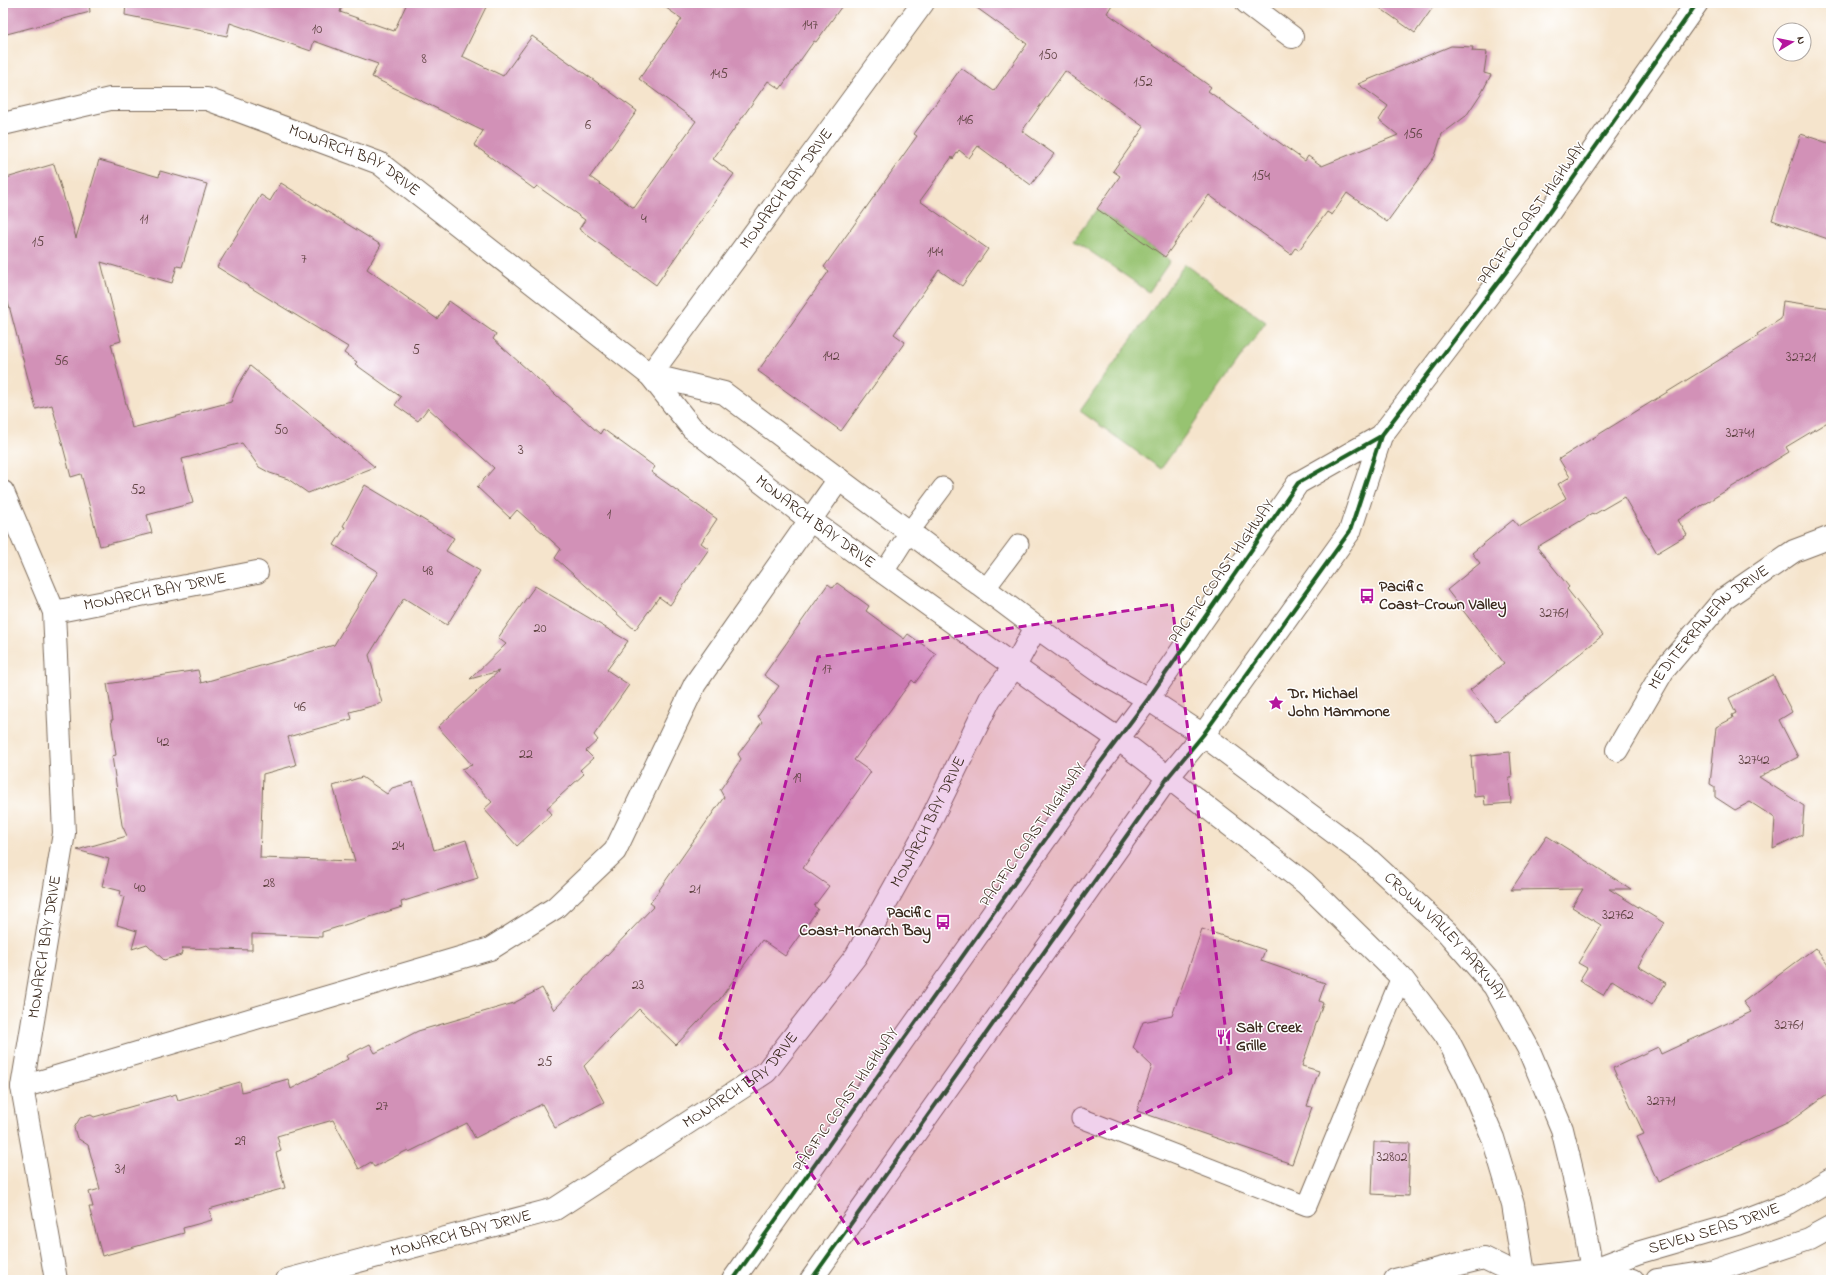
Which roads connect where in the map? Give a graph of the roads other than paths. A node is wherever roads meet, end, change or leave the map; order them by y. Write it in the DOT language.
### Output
graph roads {
  1 [pos="923,3"];
  2 [pos="1247,3"];
  3 [pos="1697,3"];
  4 [pos="1292,37"];
  5 [pos="3,124"];
  6 [pos="650,375"];
  7 [pos="1381,436"];
  8 [pos="840,479"];
  9 [pos="943,487"];
  10 [pos="3,492"];
  11 [pos="810,520"];
  12 [pos="910,531"];
  13 [pos="1831,537"];
  14 [pos="1019,544"];
  15 [pos="257,572"];
  16 [pos="884,572"];
  17 [pos="986,588"];
  18 [pos="54,612"];
  19 [pos="1036,627"];
  20 [pos="1015,666"];
  21 [pos="1148,699"];
  22 [pos="1203,736"];
  23 [pos="1117,738"];
  24 [pos="1617,750"];
  25 [pos="1169,776"];
  26 [pos="1401,977"];
  27 [pos="22,1087"];
  28 [pos="1081,1118"];
  29 [pos="1831,1179"];
  30 [pos="1831,1227"];
  31 [pos="1592,1275"];
  32 [pos="1524,1279"];
  33 [pos="56,1280"];
  34 [pos="287,1280"];
  35 [pos="733,1280"];
  36 [pos="811,1280"];
  37 [pos="1395,1280"];
  38 [pos="1633,1280"];
  39 [pos="1657,1280"];
  1 -- 6 [label="main road, MONARCH BAY DRIVE"];
  2 -- 4 [label="main road"];
  3 -- 7 [label="main road, PACIFIC COAST HIGHWAY"];
  5 -- 6 [label="main road, MONARCH BAY DRIVE"];
  6 -- 8 [label="main road, MONARCH BAY DRIVE"];
  6 -- 11 [label="main road, MONARCH BAY DRIVE"];
  7 -- 21 [label="main road, PACIFIC COAST HIGHWAY"];
  7 -- 22 [label="main road, PACIFIC COAST HIGHWAY"];
  8 -- 11 [label="main road"];
  8 -- 12 [label="main road, MONARCH BAY DRIVE"];
  9 -- 12 [label="lane"];
  10 -- 18 [label="main road, MONARCH BAY DRIVE"];
  11 -- 16 [label="main road, MONARCH BAY DRIVE"];
  11 -- 27 [label="main road"];
  12 -- 16 [label="lane"];
  12 -- 17 [label="main road, MONARCH BAY DRIVE"];
  13 -- 24 [label="main road, MEDITERRANEAN DRIVE"];
  14 -- 17 [label="lane"];
  15 -- 18 [label="main road, MONARCH BAY DRIVE"];
  16 -- 20 [label="main road, MONARCH BAY DRIVE"];
  17 -- 19 [label="main road, MONARCH BAY DRIVE"];
  18 -- 27 [label="main road, MONARCH BAY DRIVE"];
  19 -- 20 [label="main road, MONARCH BAY DRIVE"];
  19 -- 21 [label="main road, MONARCH BAY DRIVE"];
  20 -- 23 [label="main road, MONARCH BAY DRIVE"];
  20 -- 34 [label="main road, MONARCH BAY DRIVE"];
  21 -- 22 [label="main road, CROWN VALLEY PARKWAY"];
  21 -- 23 [label="main road, PACIFIC COAST HIGHWAY"];
  22 -- 25 [label="main road, PACIFIC COAST HIGHWAY"];
  22 -- 31 [label="main road, CROWN VALLEY PARKWAY"];
  23 -- 25 [label="main road"];
  23 -- 35 [label="main road, PACIFIC COAST HIGHWAY"];
  25 -- 26 [label="main road"];
  25 -- 36 [label="main road, PACIFIC COAST HIGHWAY"];
  26 -- 28 [label="lane"];
  26 -- 32 [label="main road"];
  27 -- 33 [label="main road, MONARCH BAY DRIVE"];
  29 -- 31 [label="main road, SEVEN SEAS DRIVE"];
  30 -- 39 [label="main road, SEVEN SEAS DRIVE"];
  31 -- 32 [label="main road, SEVEN SEAS DRIVE"];
  31 -- 38 [label="main road, SEVEN SEAS DRIVE"];
  32 -- 37 [label="main road"];
}
